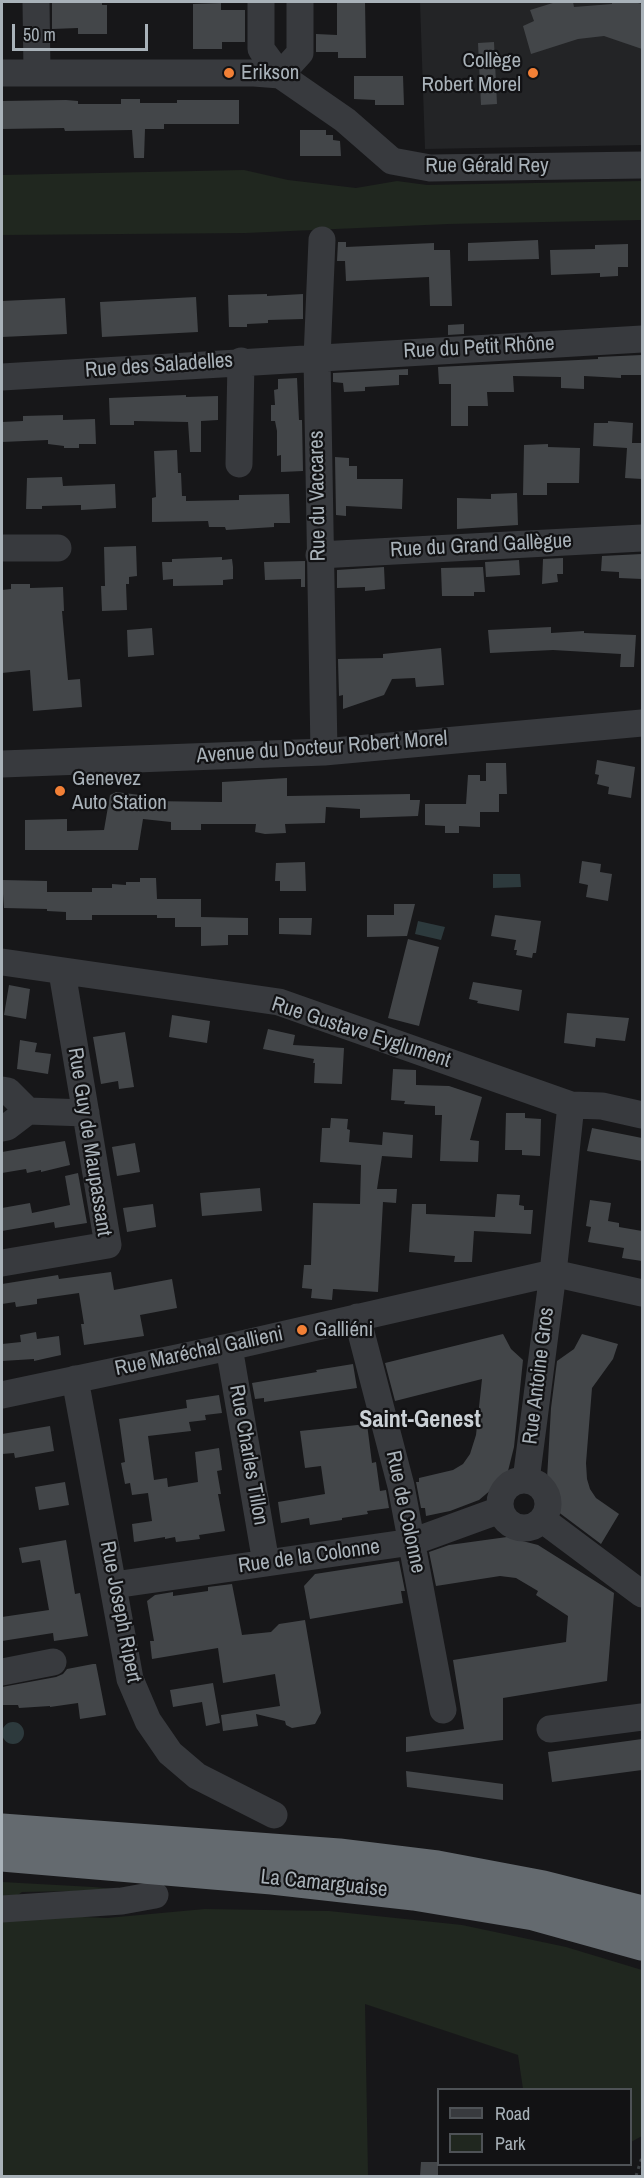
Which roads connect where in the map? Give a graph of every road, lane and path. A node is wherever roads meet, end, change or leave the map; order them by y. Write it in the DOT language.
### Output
graph roads {
  1 [pos="36,2"];
  2 [pos="261,2"];
  3 [pos="300,2"];
  4 [pos="2,72"];
  5 [pos="37,72"];
  6 [pos="280,75"];
  7 [pos="642,165"];
  8 [pos="322,240"];
  9 [pos="642,339"];
  10 [pos="316,358"];
  11 [pos="241,361"];
  12 [pos="2,376"];
  13 [pos="239,464"];
  14 [pos="642,538"];
  15 [pos="2,548"];
  16 [pos="58,548"];
  17 [pos="319,555"];
  18 [pos="642,723"];
  19 [pos="324,752"];
  20 [pos="2,764"];
  21 [pos="2,962"];
  22 [pos="62,972"];
  23 [pos="2,1090"];
  24 [pos="571,1105"];
  25 [pos="28,1111"];
  26 [pos="86,1113"];
  27 [pos="642,1115"];
  28 [pos="2,1128"];
  29 [pos="2,1263"];
  30 [pos="553,1273"];
  31 [pos="642,1293"];
  32 [pos="357,1317"];
  33 [pos="229,1347"];
  34 [pos="75,1379"];
  35 [pos="2,1395"];
  36 [pos="526,1480"];
  37 [pos="500,1510"];
  38 [pos="543,1520"];
  39 [pos="412,1542"];
  40 [pos="266,1563"];
  41 [pos="114,1585"];
  42 [pos="642,1594"];
  43 [pos="53,1662"];
  44 [pos="2,1672"];
  45 [pos="443,1710"];
  46 [pos="642,1717"];
  47 [pos="550,1729"];
  48 [pos="2,1812"];
  49 [pos="274,1815"];
  50 [pos="2,1830"];
  51 [pos="226,1846"];
  52 [pos="2,1855"];
  53 [pos="2,1871"];
  54 [pos="414,1894"];
  55 [pos="155,1895"];
  56 [pos="2,1909"];
  57 [pos="642,1912"];
  58 [pos="642,1944"];
  59 [pos="642,2157"];
  60 [pos="636,2176"];
  1 -- 5 [label="street"];
  2 -- 6 [label="street"];
  3 -- 6 [label="street"];
  4 -- 5 [label="street"];
  5 -- 6 [label="street"];
  6 -- 7 [label="street, Rue Gérald Rey"];
  8 -- 10 [label="street, Rue du Vaccares"];
  9 -- 10 [label="street, Rue du Petit Rhône"];
  10 -- 11 [label="street, Rue des Saladelles"];
  10 -- 17 [label="street, Rue du Vaccares"];
  11 -- 12 [label="street, Rue des Saladelles"];
  11 -- 13 [label="street"];
  14 -- 17 [label="street, Rue du Grand Gallègue"];
  15 -- 16 [label="street"];
  17 -- 19 [label="street, Rue du Vaccares"];
  18 -- 19 [label="street, Avenue du Docteur Robert Morel"];
  19 -- 20 [label="street, Avenue du Docteur Robert Morel"];
  21 -- 22 [label="street, Rue Gustave Eyglument"];
  22 -- 24 [label="street, Rue Gustave Eyglument"];
  22 -- 26 [label="street, Rue Guy de Maupassant"];
  23 -- 25 [label="street"];
  24 -- 27 [label="street, Rue Gustave Eyglument"];
  24 -- 30 [label="street, Rue Antoine Gros"];
  25 -- 26 [label="street"];
  25 -- 28 [label="street"];
  26 -- 29 [label="street, Rue Guy de Maupassant"];
  30 -- 31 [label="street, Rue Maréchal Gallieni"];
  30 -- 32 [label="street, Rue Maréchal Gallieni"];
  30 -- 36 [label="street, Rue Antoine Gros"];
  32 -- 33 [label="street, Rue Maréchal Gallieni"];
  32 -- 39 [label="street, Rue de Colonne"];
  33 -- 34 [label="street, Rue Maréchal Gallieni"];
  33 -- 40 [label="street, Rue Charles Tillon"];
  34 -- 35 [label="street, Rue Maréchal Gallieni"];
  34 -- 41 [label="street, Rue Joseph Ripert"];
  36 -- 37 [label="street"];
  36 -- 38 [label="street"];
  37 -- 38 [label="street"];
  37 -- 39 [label="street, Rue de la Colonne"];
  38 -- 42 [label="street"];
  39 -- 40 [label="street, Rue de la Colonne"];
  39 -- 45 [label="street, Rue de Colonne"];
  40 -- 41 [label="street, Rue de la Colonne"];
  41 -- 49 [label="street, Rue Joseph Ripert"];
  43 -- 44 [label="street"];
  46 -- 47 [label="street"];
  48 -- 51 [label="highway"];
  50 -- 51 [label="highway, La Camarguaise"];
  51 -- 57 [label="highway, La Camarguaise"];
  52 -- 54 [label="highway, La Camarguaise"];
  53 -- 54 [label="highway"];
  54 -- 58 [label="highway, La Camarguaise"];
  55 -- 56 [label="street"];
  59 -- 60 [label="path"];
}
